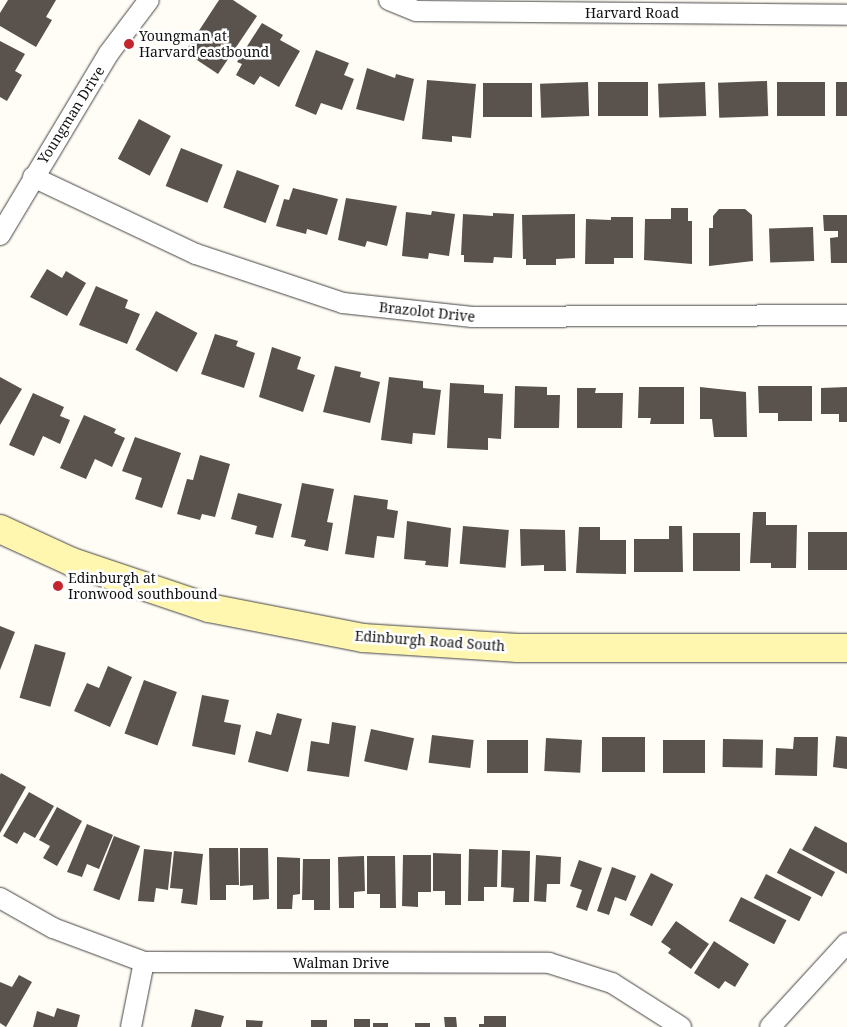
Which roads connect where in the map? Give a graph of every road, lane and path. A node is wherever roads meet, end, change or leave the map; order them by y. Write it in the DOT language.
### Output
graph roads {
  1 [pos="149,0"];
  2 [pos="389,0"];
  3 [pos="627,6"];
  4 [pos="847,15"];
  5 [pos="33,177"];
  6 [pos="0,235"];
  7 [pos="847,315"];
  8 [pos="0,529"];
  9 [pos="847,648"];
  10 [pos="0,898"];
  11 [pos="847,943"];
  12 [pos="144,962"];
  13 [pos="131,1027"];
  14 [pos="680,1027"];
  15 [pos="770,1027"];
  1 -- 5 [label="street, Youngman Drive"];
  2 -- 3 [label="street, Harvard Road"];
  3 -- 4 [label="street, Harvard Road"];
  5 -- 6 [label="street, Youngman Drive"];
  5 -- 7 [label="street, Brazolot Drive"];
  8 -- 9 [label="main road, Edinburgh Road South"];
  10 -- 12 [label="street, Walman Drive"];
  11 -- 15 [label="street"];
  12 -- 13 [label="street"];
  12 -- 14 [label="street, Walman Drive"];
}
